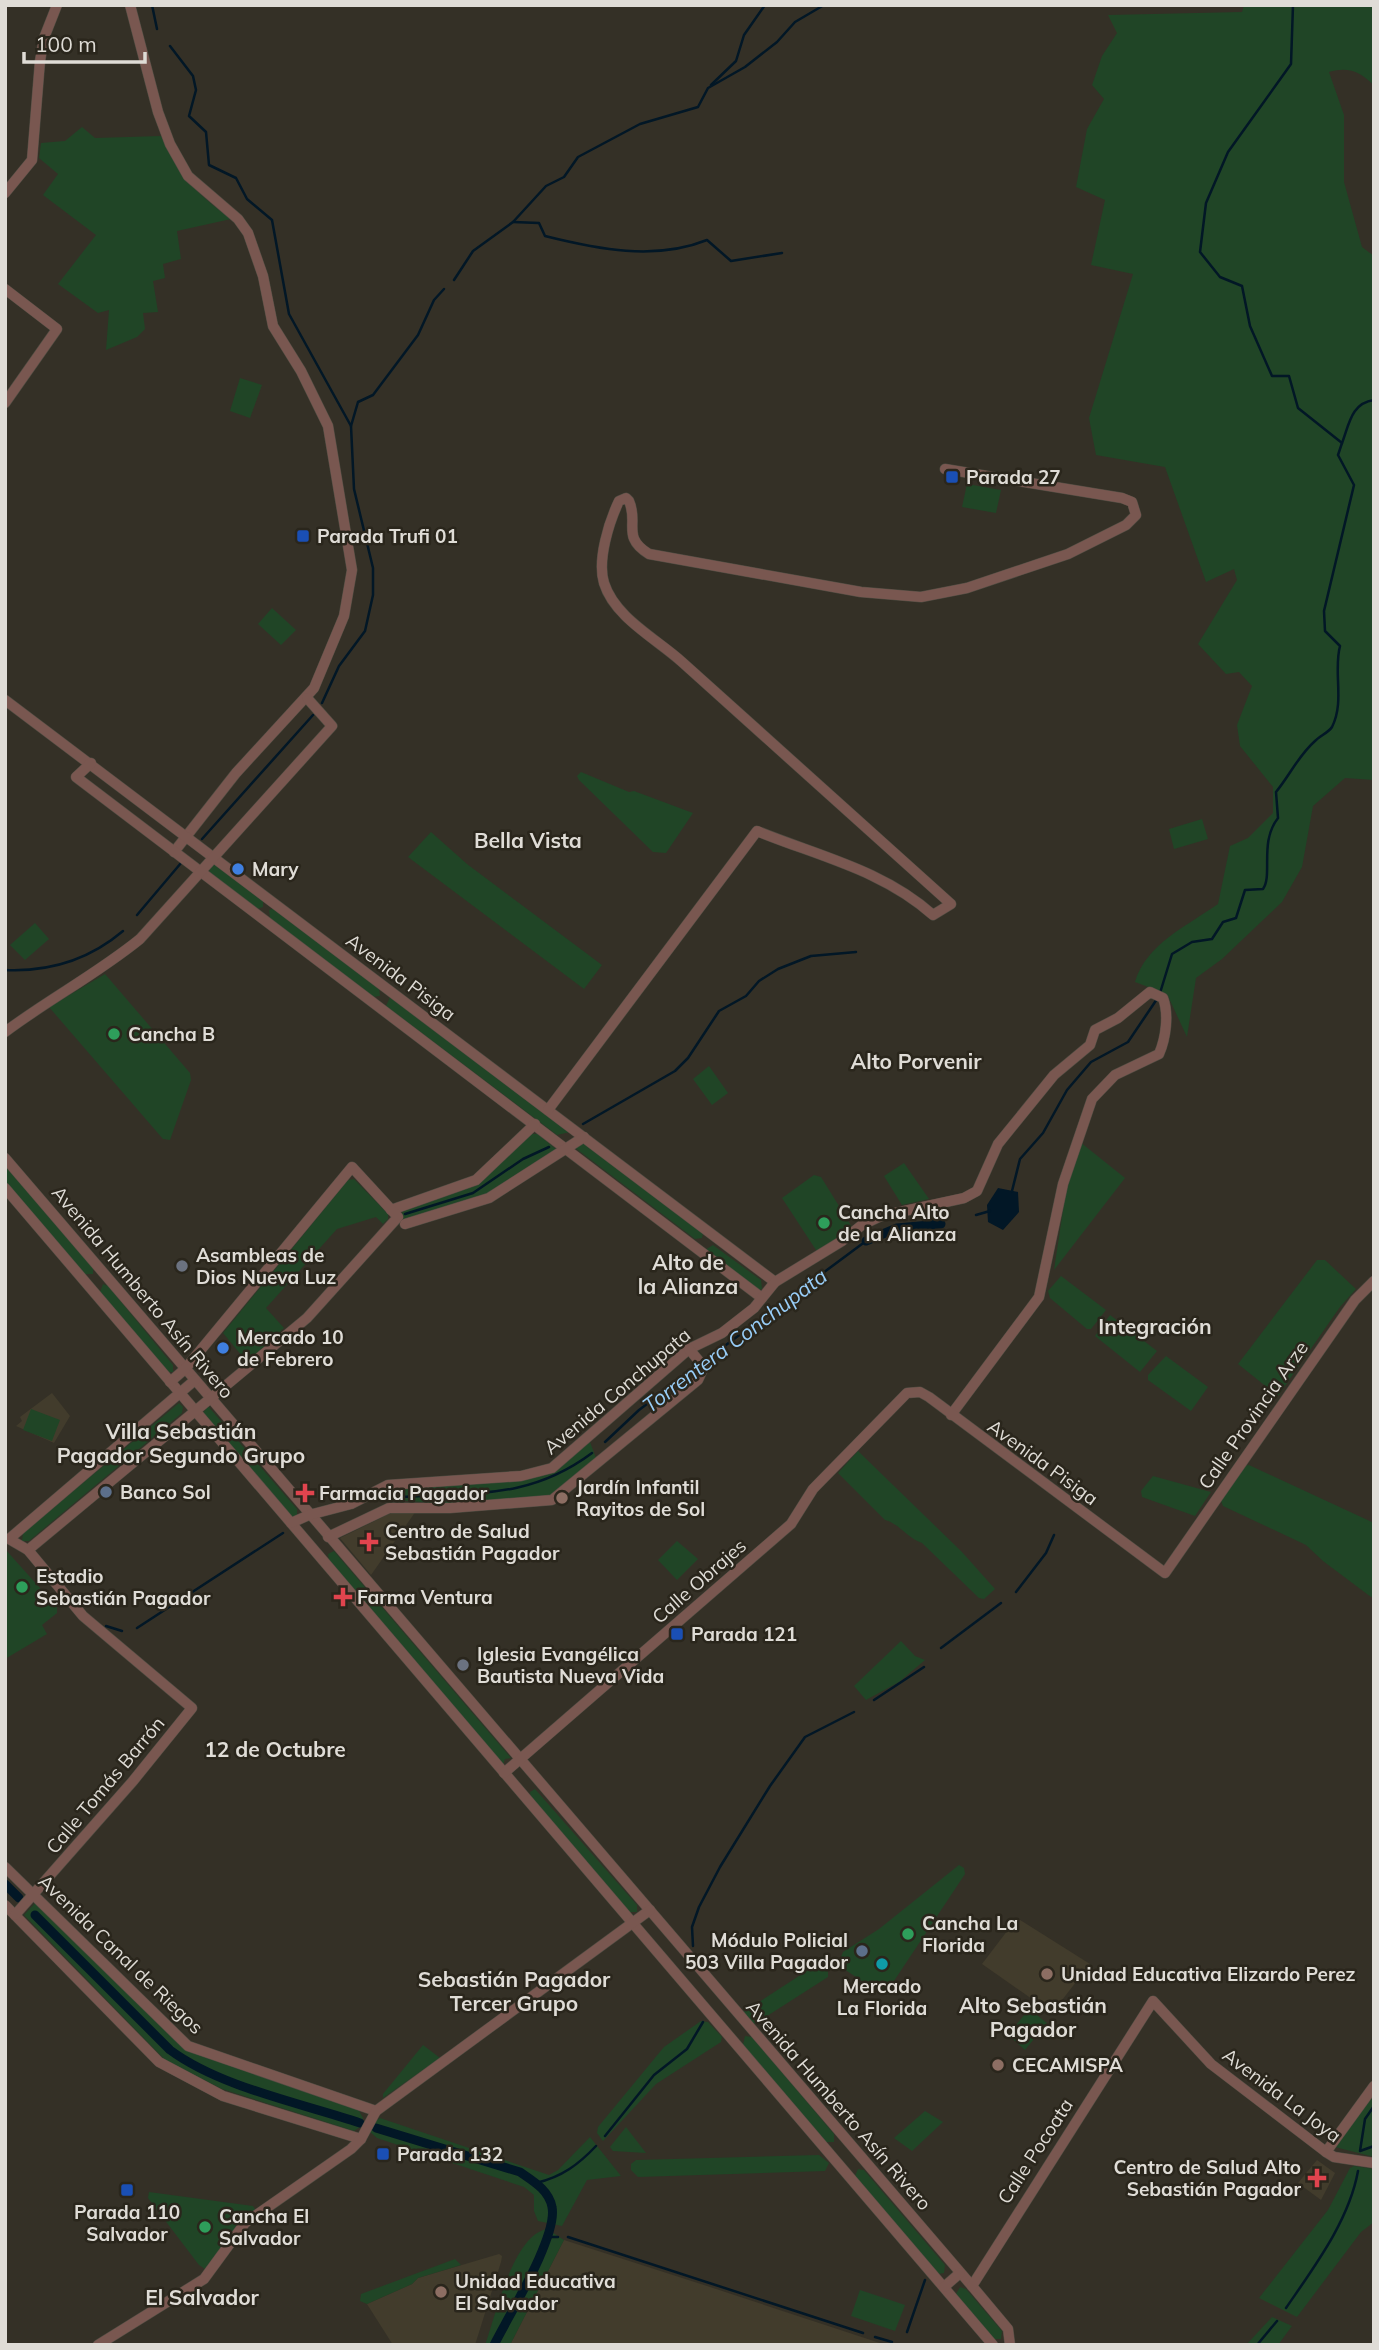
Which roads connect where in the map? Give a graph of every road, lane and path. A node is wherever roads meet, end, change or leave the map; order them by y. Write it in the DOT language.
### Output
graph roads {
  1 [pos="57,5"];
  2 [pos="130,5"];
  3 [pos="5,193"];
  4 [pos="5,289"];
  5 [pos="5,403"];
  6 [pos="945,469"];
  7 [pos="307,698"];
  8 [pos="5,700"];
  9 [pos="92,763"];
  10 [pos="186,838"];
  11 [pos="174,852"];
  12 [pos="213,858"];
  13 [pos="201,872"];
  14 [pos="5,1032"];
  15 [pos="548,1110"];
  16 [pos="535,1124"];
  17 [pos="584,1138"];
  18 [pos="569,1150"];
  19 [pos="5,1158"];
  20 [pos="5,1188"];
  21 [pos="398,1217"];
  22 [pos="1374,1281"];
  23 [pos="775,1282"];
  24 [pos="762,1298"];
  25 [pos="692,1352"];
  26 [pos="186,1369"];
  27 [pos="195,1380"];
  28 [pos="170,1382"];
  29 [pos="180,1393"];
  30 [pos="211,1399"];
  31 [pos="900,1400"];
  32 [pos="194,1411"];
  33 [pos="951,1415"];
  34 [pos="309,1515"];
  35 [pos="291,1524"];
  36 [pos="330,1539"];
  37 [pos="28,1550"];
  38 [pos="320,1557"];
  39 [pos="1165,1573"];
  40 [pos="519,1759"];
  41 [pos="504,1773"];
  42 [pos="5,1867"];
  43 [pos="34,1896"];
  44 [pos="5,1905"];
  45 [pos="650,1910"];
  46 [pos="15,1915"];
  47 [pos="634,1924"];
  48 [pos="1153,2001"];
  49 [pos="1374,2086"];
  50 [pos="376,2112"];
  51 [pos="360,2139"];
  52 [pos="1326,2152"];
  53 [pos="1374,2163"];
  54 [pos="960,2273"];
  55 [pos="972,2286"];
  56 [pos="944,2287"];
  57 [pos="98,2345"];
  58 [pos="993,2345"];
  59 [pos="1010,2345"];
  1 -- 3 [label="street"];
  2 -- 7 [label="street"];
  4 -- 5 [label="street"];
  6 -- 15 [label="street"];
  7 -- 10 [label="street"];
  7 -- 12 [label="street"];
  8 -- 9 [label="street, Avenida Pisiga"];
  9 -- 10 [label="street, Avenida Pisiga"];
  9 -- 11 [label="street, Avenida Pisiga"];
  10 -- 11 [label="street"];
  10 -- 12 [label="street, Avenida Pisiga"];
  11 -- 13 [label="street, Avenida Pisiga"];
  12 -- 13 [label="street"];
  12 -- 15 [label="street, Avenida Pisiga"];
  13 -- 14 [label="street"];
  13 -- 16 [label="street, Avenida Pisiga"];
  15 -- 17 [label="street, Avenida Pisiga"];
  16 -- 18 [label="street, Avenida Pisiga"];
  16 -- 21 [label="street"];
  17 -- 18 [label="street"];
  17 -- 23 [label="street, Avenida Pisiga"];
  18 -- 21 [label="street"];
  18 -- 24 [label="street, Avenida Pisiga"];
  19 -- 26 [label="street, Avenida Humberto Asín Rivero"];
  20 -- 28 [label="street, Avenida Humberto Asín Rivero"];
  21 -- 26 [label="street"];
  21 -- 30 [label="street"];
  22 -- 39 [label="street, Calle Provincia Arze"];
  23 -- 24 [label="street, Avenida Conchupata"];
  23 -- 33 [label="street, Avenida Conchupata"];
  24 -- 25 [label="street, Avenida Conchupata"];
  25 -- 34 [label="street, Avenida Conchupata"];
  25 -- 36 [label="street, Avenida Conchupata"];
  26 -- 27 [label="street, Avenida Humberto Asín Rivero"];
  26 -- 28 [label="street"];
  27 -- 29 [label="street"];
  27 -- 30 [label="street, Avenida Humberto Asín Rivero"];
  28 -- 29 [label="street, Avenida Humberto Asín Rivero"];
  29 -- 32 [label="street, Avenida Humberto Asín Rivero"];
  29 -- 37 [label="street"];
  30 -- 32 [label="street"];
  30 -- 34 [label="street, Avenida Humberto Asín Rivero"];
  31 -- 33 [label="street, Avenida Pisiga"];
  31 -- 40 [label="street, Calle Obrajes"];
  32 -- 35 [label="street, Avenida Humberto Asín Rivero"];
  32 -- 37 [label="street"];
  33 -- 39 [label="street, Avenida Pisiga"];
  34 -- 35 [label="street, Avenida Conchupata"];
  34 -- 36 [label="street, Avenida Humberto Asín Rivero"];
  35 -- 38 [label="street, Avenida Humberto Asín Rivero"];
  36 -- 38 [label="street, Avenida Conchupata"];
  36 -- 40 [label="street, Avenida Humberto Asín Rivero"];
  37 -- 43 [label="street, Calle Tomás Barrón"];
  38 -- 41 [label="street, Avenida Humberto Asín Rivero"];
  40 -- 41 [label="street, Calle Obrajes"];
  40 -- 45 [label="street, Avenida Humberto Asín Rivero"];
  41 -- 47 [label="street, Avenida Humberto Asín Rivero"];
  42 -- 43 [label="street, Avenida Canal de Riegos"];
  43 -- 46 [label="street, Calle Tomás Barrón"];
  43 -- 50 [label="street, Avenida Canal de Riegos"];
  44 -- 46 [label="street"];
  45 -- 47 [label="street"];
  45 -- 54 [label="street, Avenida Humberto Asín Rivero"];
  46 -- 51 [label="street"];
  47 -- 50 [label="street"];
  47 -- 56 [label="street, Avenida Humberto Asín Rivero"];
  48 -- 52 [label="street, Avenida La Joya"];
  48 -- 55 [label="street, Calle Pocoata"];
  49 -- 52 [label="street"];
  50 -- 51 [label="street"];
  51 -- 57 [label="street"];
  52 -- 53 [label="street, Avenida La Joya"];
  54 -- 55 [label="street, Avenida Humberto Asín Rivero"];
  54 -- 56 [label="street"];
  55 -- 59 [label="street, Avenida Humberto Asín Rivero"];
  56 -- 58 [label="street, Avenida Humberto Asín Rivero"];
}
